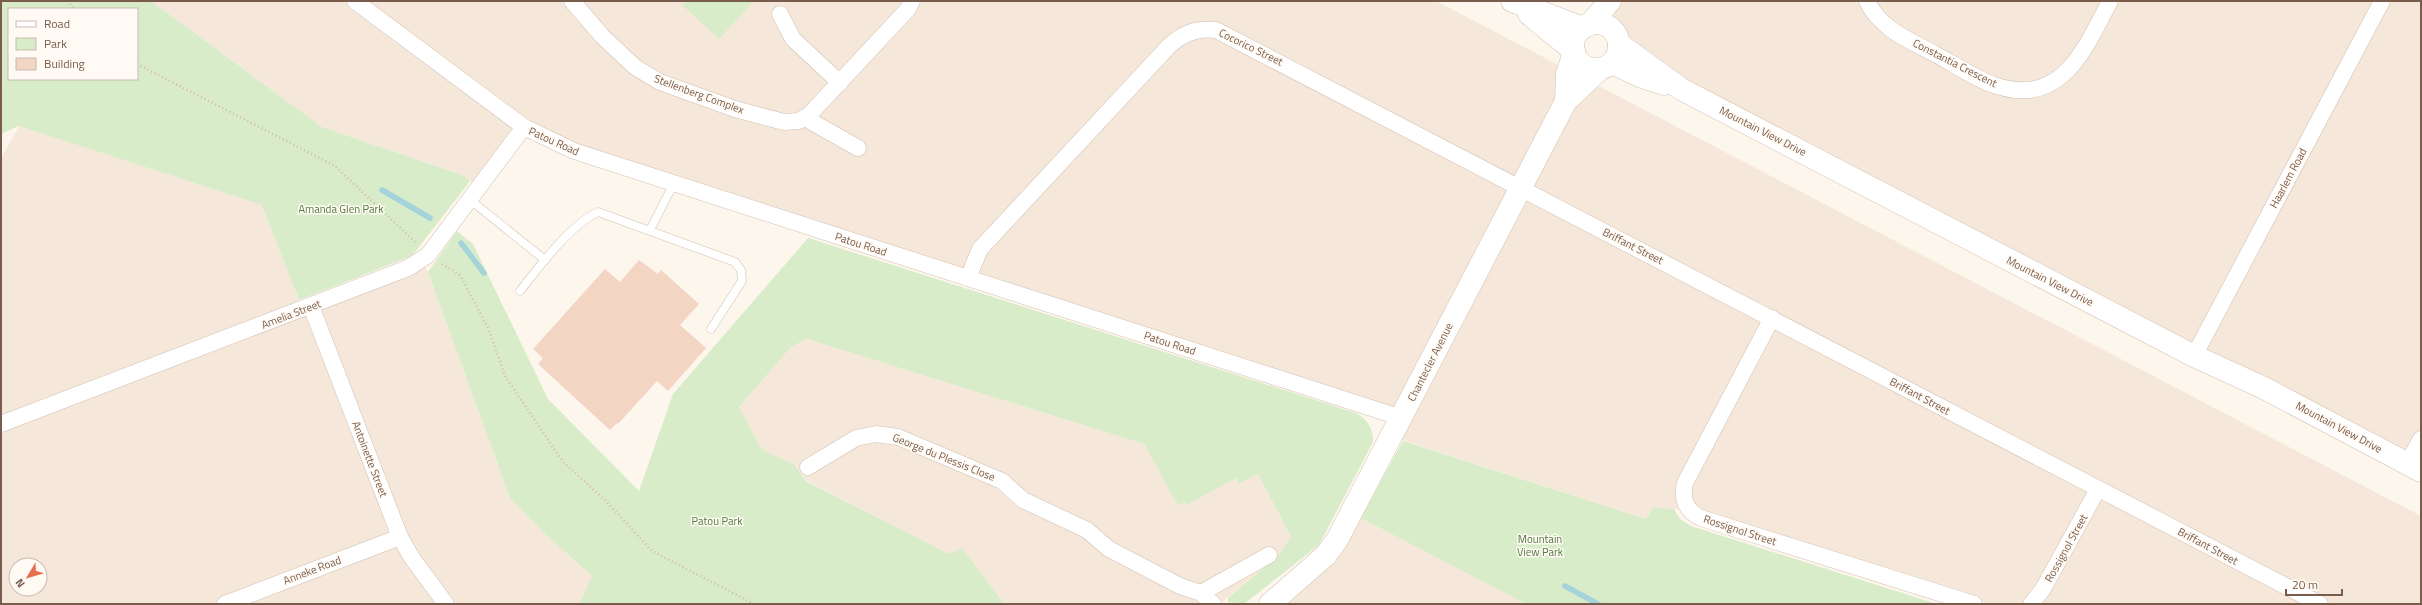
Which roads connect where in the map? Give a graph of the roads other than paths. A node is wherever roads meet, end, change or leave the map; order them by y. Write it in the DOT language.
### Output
graph roads {
  1 [pos="356,1"];
  2 [pos="572,1"];
  3 [pos="912,1"];
  4 [pos="1610,1"];
  5 [pos="1616,1"];
  6 [pos="1867,1"];
  7 [pos="2110,1"];
  8 [pos="2382,1"];
  9 [pos="1514,2"];
  10 [pos="780,14"];
  11 [pos="1586,26"];
  12 [pos="1574,52"];
  13 [pos="1611,52"];
  14 [pos="840,83"];
  15 [pos="1566,101"];
  16 [pos="805,118"];
  17 [pos="524,127"];
  18 [pos="858,148"];
  19 [pos="674,183"];
  20 [pos="1521,188"];
  21 [pos="470,199"];
  22 [pos="650,230"];
  23 [pos="545,260"];
  24 [pos="968,278"];
  25 [pos="520,291"];
  26 [pos="311,306"];
  27 [pos="1772,318"];
  28 [pos="711,329"];
  29 [pos="2194,356"];
  30 [pos="1402,418"];
  31 [pos="1,424"];
  32 [pos="2421,439"];
  33 [pos="808,467"];
  34 [pos="2414,467"];
  35 [pos="2098,489"];
  36 [pos="400,537"];
  37 [pos="1269,555"];
  38 [pos="1201,593"];
  39 [pos="225,604"];
  40 [pos="446,604"];
  41 [pos="1213,604"];
  42 [pos="1270,604"];
  43 [pos="1974,604"];
  44 [pos="2031,604"];
  45 [pos="2320,604"];
  1 -- 17 [label="street, Patou Road"];
  2 -- 16 [label="street, Stellenberg Complex"];
  3 -- 14 [label="street"];
  4 -- 11 [label="street"];
  5 -- 13 [label="street"];
  6 -- 7 [label="street, Constantia Crescent"];
  8 -- 29 [label="street, Haarlem Road"];
  9 -- 11 [label="street"];
  9 -- 12 [label="street"];
  10 -- 14 [label="street"];
  11 -- 12 [label="street"];
  11 -- 13 [label="street"];
  12 -- 13 [label="street"];
  12 -- 15 [label="street, Chantecler Avenue"];
  13 -- 15 [label="street, Chantecler Avenue"];
  13 -- 29 [label="street, Mountain View Drive"];
  14 -- 16 [label="street"];
  15 -- 20 [label="street, Chantecler Avenue"];
  16 -- 18 [label="street"];
  17 -- 19 [label="street, Patou Road"];
  17 -- 21 [label="street, Amelia Street"];
  19 -- 22 [label="lane"];
  19 -- 24 [label="street, Patou Road"];
  20 -- 24 [label="street, Cocorico Street"];
  20 -- 27 [label="street, Briffant Street"];
  20 -- 30 [label="street, Chantecler Avenue"];
  21 -- 23 [label="lane"];
  21 -- 26 [label="street, Amelia Street"];
  22 -- 23 [label="lane"];
  22 -- 28 [label="lane"];
  23 -- 25 [label="lane"];
  24 -- 30 [label="street, Patou Road"];
  26 -- 31 [label="street, Amelia Street"];
  26 -- 36 [label="street, Antoinette Street"];
  27 -- 35 [label="street, Briffant Street"];
  27 -- 43 [label="street, Rossignol Street"];
  29 -- 34 [label="street, Mountain View Drive"];
  30 -- 42 [label="street, Chantecler Avenue"];
  32 -- 34 [label="street"];
  33 -- 38 [label="street, George du Plessis Close"];
  35 -- 44 [label="street, Rossignol Street"];
  35 -- 45 [label="street, Briffant Street"];
  36 -- 39 [label="street, Anneke Road"];
  36 -- 40 [label="street, Antoinette Street"];
  37 -- 38 [label="street"];
  38 -- 41 [label="street, George du Plessis Close"];
}
